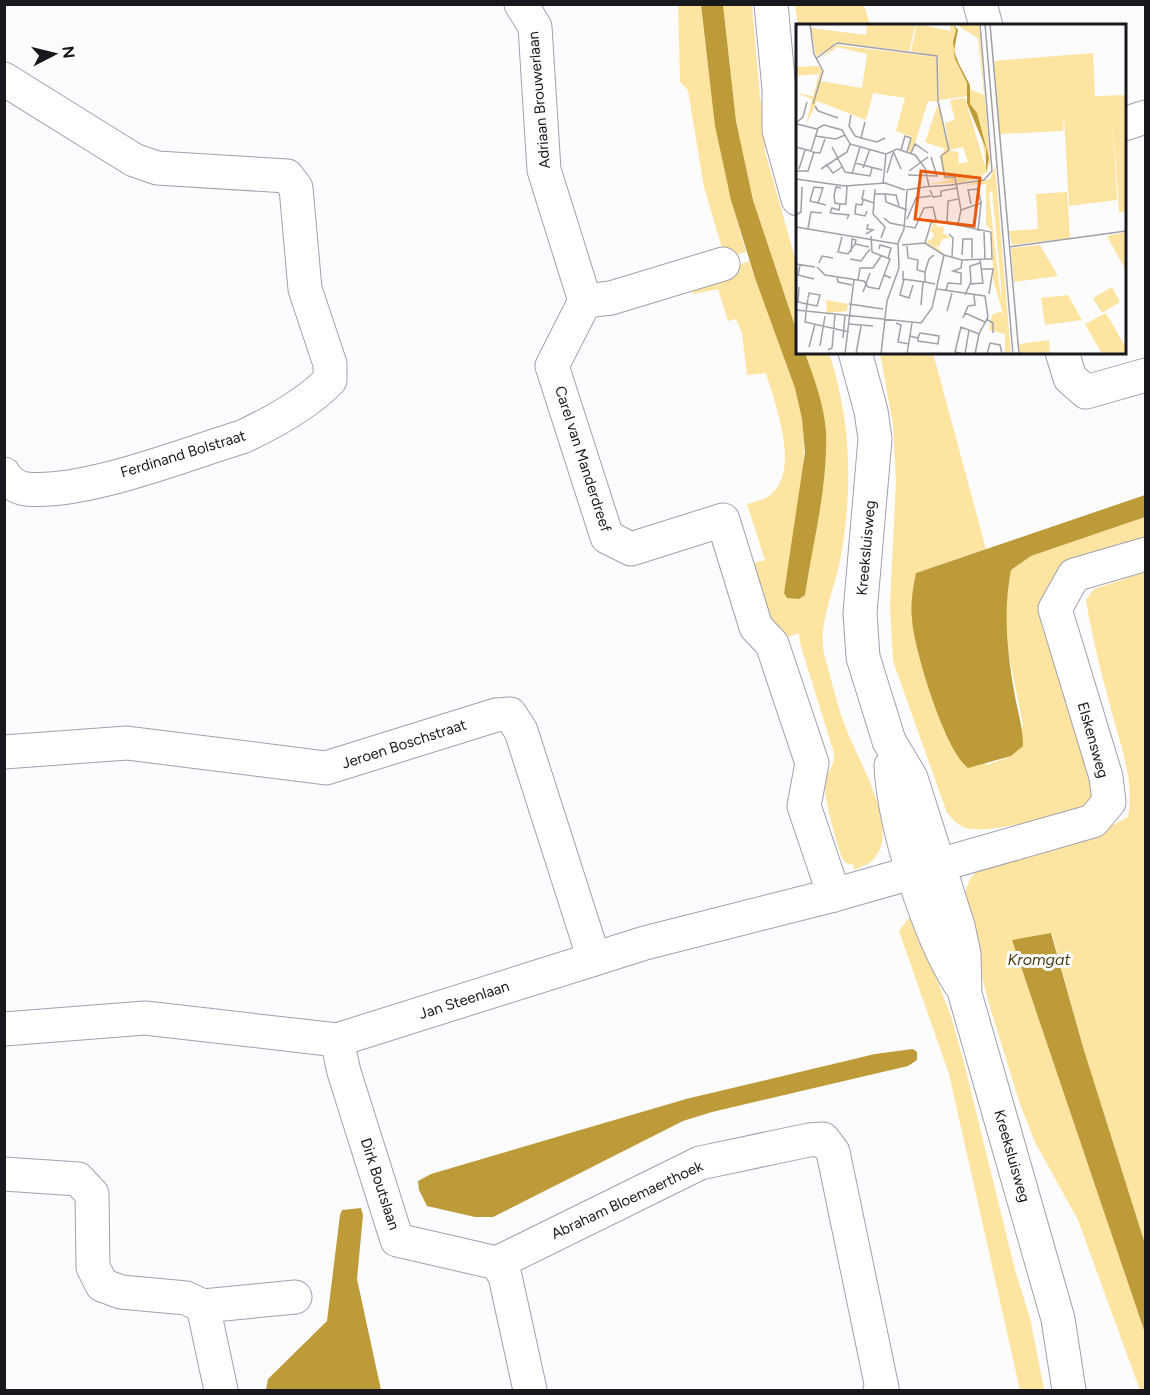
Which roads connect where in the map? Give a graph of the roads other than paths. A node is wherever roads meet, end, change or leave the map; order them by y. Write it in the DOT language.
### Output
graph roads {
  1 [pos="521,4"];
  2 [pos="771,4"];
  3 [pos="980,4"];
  4 [pos="985,24"];
  5 [pos="4,79"];
  6 [pos="778,89"];
  7 [pos="796,117"];
  8 [pos="1146,117"];
  9 [pos="1126,124"];
  10 [pos="796,192"];
  11 [pos="723,264"];
  12 [pos="585,301"];
  13 [pos="856,354"];
  14 [pos="1063,354"];
  15 [pos="1146,375"];
  16 [pos="6,479"];
  17 [pos="1146,554"];
  18 [pos="4,752"];
  19 [pos="926,869"];
  20 [pos="834,895"];
  21 [pos="594,959"];
  22 [pos="4,1029"];
  23 [pos="337,1040"];
  24 [pos="4,1174"];
  25 [pos="497,1263"];
  26 [pos="295,1297"];
  27 [pos="203,1306"];
  28 [pos="1058,1319"];
  29 [pos="221,1390"];
  30 [pos="530,1390"];
  31 [pos="880,1390"];
  32 [pos="1068,1390"];
  33 [pos="1093,1390"];
  1 -- 12 [label="street, Adriaan Brouwerlaan"];
  2 -- 6 [label="street"];
  3 -- 4 [label="street"];
  5 -- 16 [label="street, Ferdinand Bolstraat"];
  6 -- 7 [label="street"];
  6 -- 10 [label="street"];
  8 -- 9 [label="street"];
  11 -- 12 [label="street"];
  12 -- 20 [label="street, Carel van Manderdreef"];
  13 -- 19 [label="street, Kreeksluisweg"];
  14 -- 15 [label="street"];
  17 -- 19 [label="street, Elskensweg"];
  18 -- 21 [label="street, Jeroen Boschstraat"];
  19 -- 20 [label="street, Jan Steenlaan"];
  19 -- 28 [label="street, Kreeksluisweg"];
  20 -- 21 [label="street, Jan Steenlaan"];
  21 -- 23 [label="street, Jan Steenlaan"];
  22 -- 23 [label="street, Jan Steenlaan"];
  23 -- 25 [label="street, Dirk Boutslaan"];
  24 -- 27 [label="street"];
  25 -- 30 [label="street"];
  25 -- 31 [label="street, Abraham Bloemaerthoek"];
  26 -- 27 [label="street"];
  27 -- 29 [label="street"];
  28 -- 32 [label="street, Kreeksluisweg"];
  28 -- 33 [label="street, Kreeksluisweg"];
}
